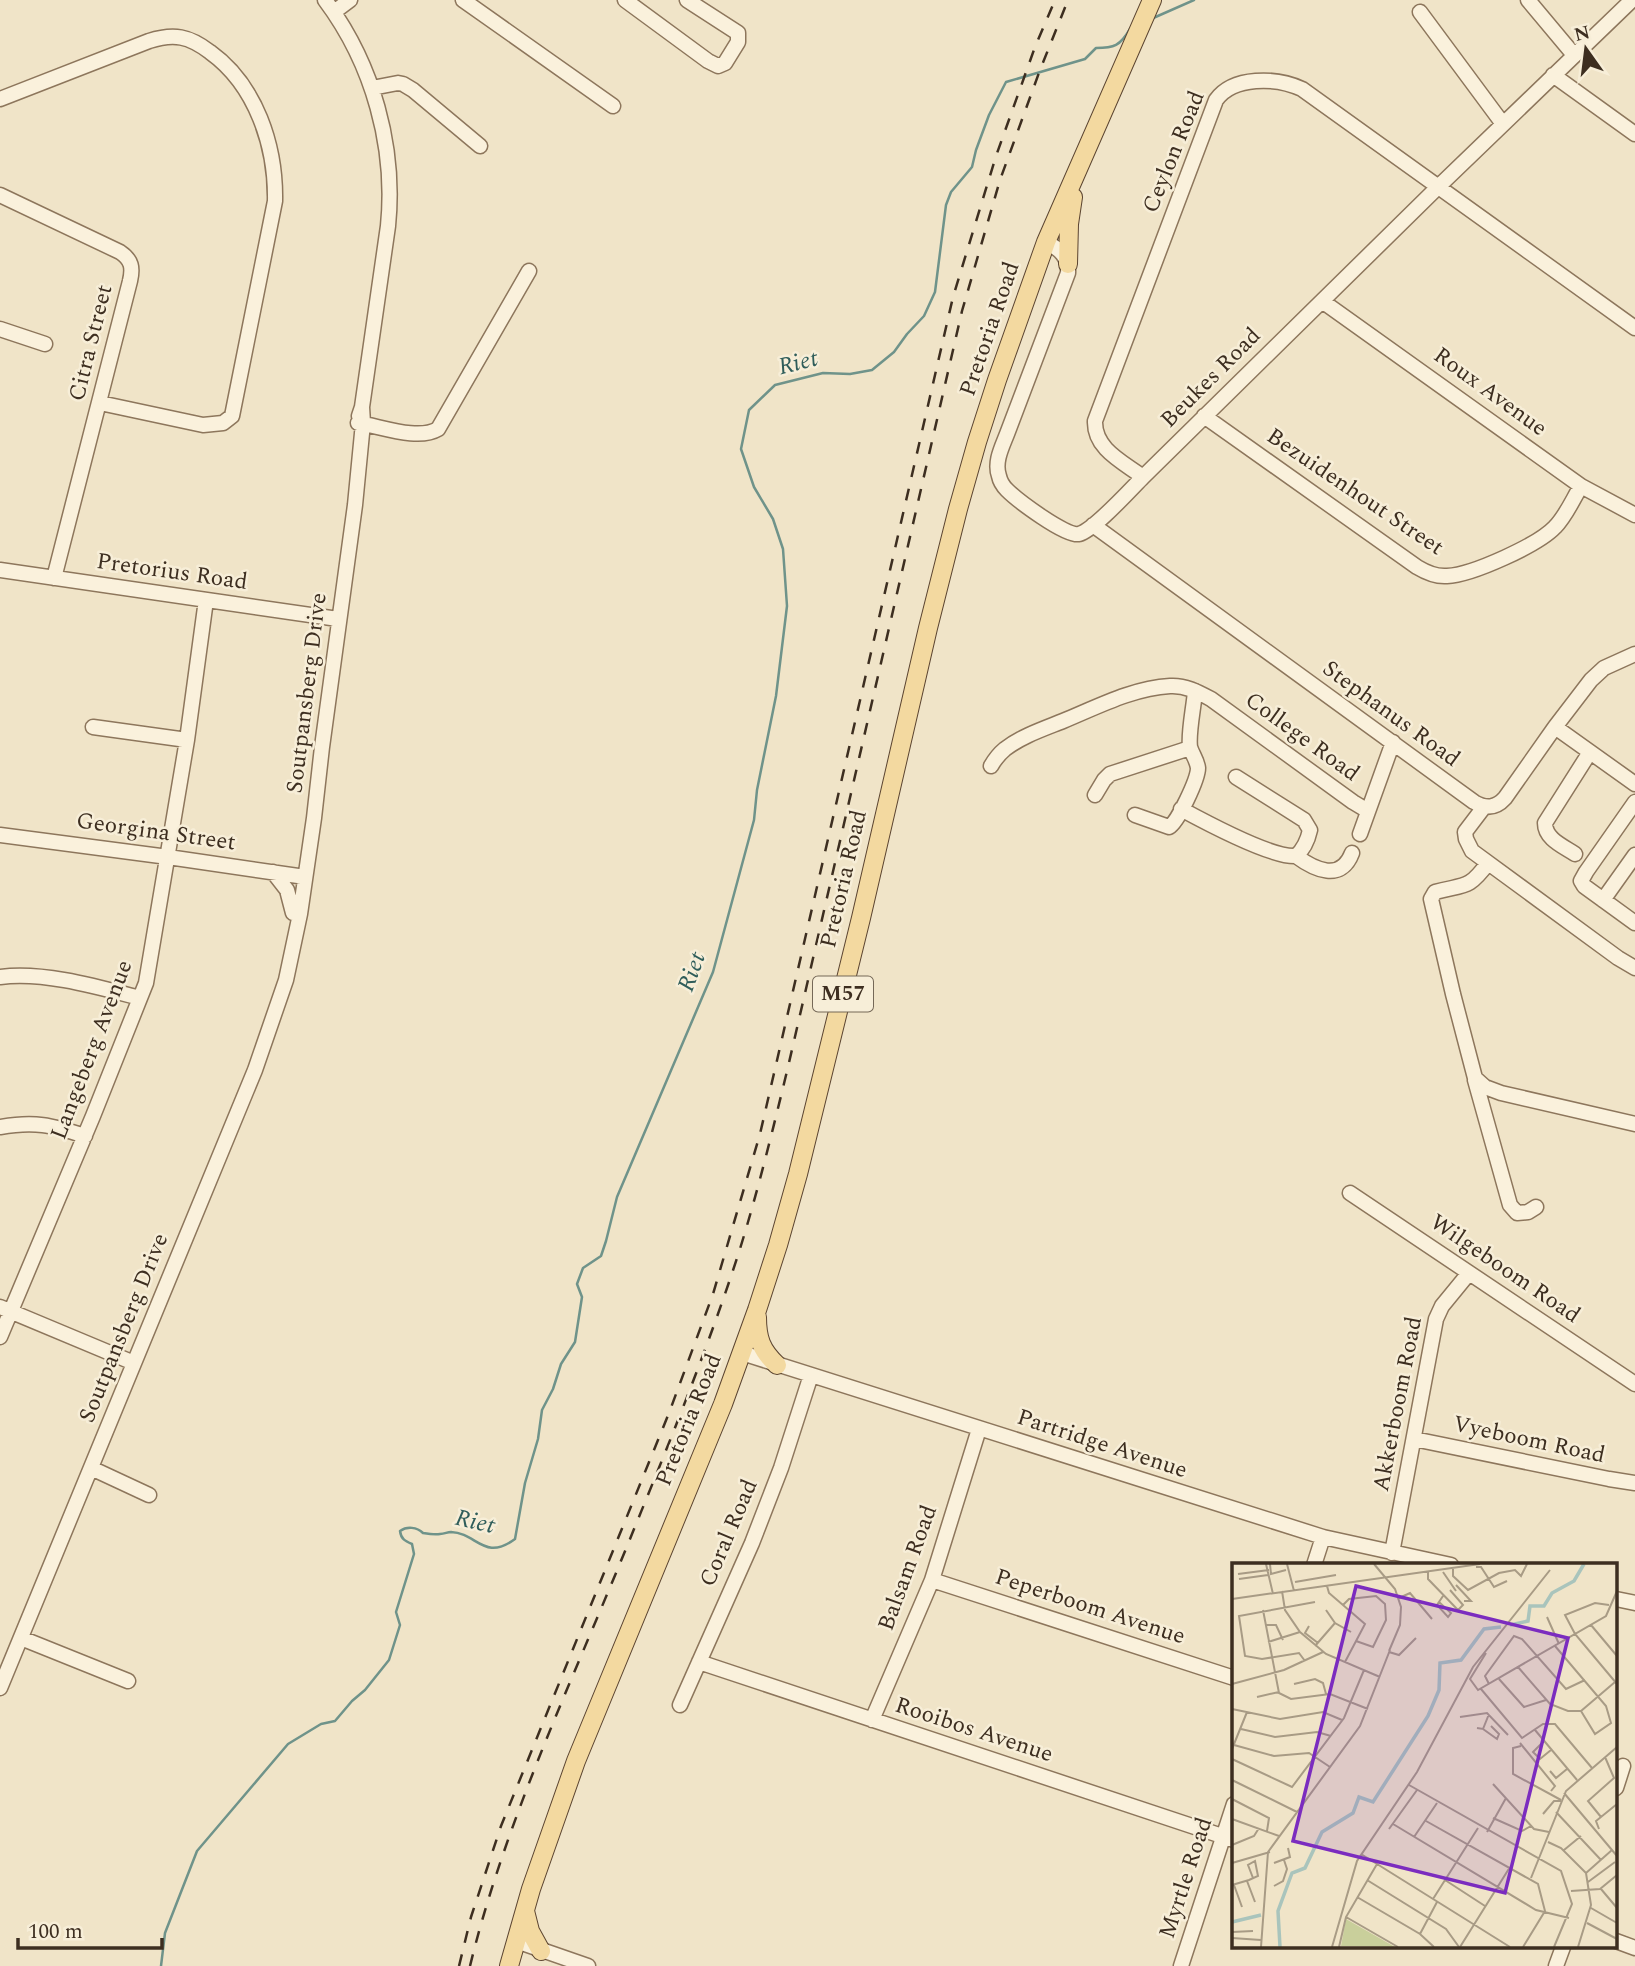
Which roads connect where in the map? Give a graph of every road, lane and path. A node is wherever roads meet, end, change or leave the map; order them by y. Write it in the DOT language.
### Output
graph roads {
  1 [pos="325,0"];
  2 [pos="350,0"];
  3 [pos="463,0"];
  4 [pos="625,0"];
  5 [pos="687,0"];
  6 [pos="1528,0"];
  7 [pos="1632,0"];
  8 [pos="1150,5"];
  9 [pos="334,12"];
  10 [pos="1420,12"];
  11 [pos="1574,55"];
  12 [pos="1553,75"];
  13 [pos="372,89"];
  14 [pos="0,99"];
  15 [pos="613,106"];
  16 [pos="1503,124"];
  17 [pos="1635,134"];
  18 [pos="480,146"];
  19 [pos="1076,176"];
  20 [pos="1438,187"];
  21 [pos="0,195"];
  22 [pos="1046,242"];
  23 [pos="1068,263"];
  24 [pos="1038,264"];
  25 [pos="529,271"];
  26 [pos="1322,300"];
  27 [pos="1635,328"];
  28 [pos="0,329"];
  29 [pos="45,344"];
  30 [pos="100,403"];
  31 [pos="1204,416"];
  32 [pos="360,423"];
  33 [pos="1143,477"];
  34 [pos="1581,486"];
  35 [pos="1635,514"];
  36 [pos="1093,525"];
  37 [pos="0,570"];
  38 [pos="54,578"];
  39 [pos="206,600"];
  40 [pos="334,618"];
  41 [pos="1635,654"];
  42 [pos="1195,691"];
  43 [pos="93,727"];
  44 [pos="1555,727"];
  45 [pos="187,740"];
  46 [pos="1393,742"];
  47 [pos="1190,748"];
  48 [pos="1590,752"];
  49 [pos="991,766"];
  50 [pos="1236,777"];
  51 [pos="1635,785"];
  52 [pos="1095,795"];
  53 [pos="1635,802"];
  54 [pos="1484,807"];
  55 [pos="1181,809"];
  56 [pos="1368,811"];
  57 [pos="1135,815"];
  58 [pos="1360,834"];
  59 [pos="0,835"];
  60 [pos="1352,853"];
  61 [pos="1575,854"];
  62 [pos="1635,855"];
  63 [pos="1296,856"];
  64 [pos="168,857"];
  65 [pos="1488,863"];
  66 [pos="273,872"];
  67 [pos="302,877"];
  68 [pos="1603,900"];
  69 [pos="293,913"];
  70 [pos="1635,923"];
  71 [pos="1635,968"];
  72 [pos="0,977"];
  73 [pos="283,983"];
  74 [pos="140,998"];
  75 [pos="1475,1078"];
  76 [pos="1635,1124"];
  77 [pos="0,1127"];
  78 [pos="85,1136"];
  79 [pos="1350,1193"];
  80 [pos="1536,1206"];
  81 [pos="1469,1273"];
  82 [pos="5,1309"];
  83 [pos="757,1310"];
  84 [pos="0,1337"];
  85 [pos="742,1353"];
  86 [pos="134,1363"];
  87 [pos="777,1365"];
  88 [pos="811,1375"];
  89 [pos="1635,1384"];
  90 [pos="979,1429"];
  91 [pos="1415,1439"];
  92 [pos="91,1468"];
  93 [pos="1635,1483"];
  94 [pos="149,1495"];
  95 [pos="1322,1536"];
  96 [pos="1392,1553"];
  97 [pos="1315,1563"];
  98 [pos="1441,1563"];
  99 [pos="932,1580"];
  100 [pos="21,1638"];
  101 [pos="699,1662"];
  102 [pos="1232,1677"];
  103 [pos="128,1681"];
  104 [pos="0,1688"];
  105 [pos="680,1705"];
  106 [pos="872,1720"];
  107 [pos="1625,1766"];
  108 [pos="1618,1783"];
  109 [pos="1232,1818"];
  110 [pos="1229,1839"];
  111 [pos="525,1911"];
  112 [pos="516,1941"];
  113 [pos="1618,1942"];
  114 [pos="1563,1948"];
  115 [pos="1635,1948"];
  116 [pos="543,1952"];
  117 [pos="509,1966"];
  118 [pos="588,1966"];
  119 [pos="1181,1966"];
  120 [pos="1556,1966"];
  1 -- 9 [label="street, Soutpansberg Drive"];
  2 -- 9 [label="street"];
  3 -- 15 [label="street"];
  4 -- 5 [label="street"];
  6 -- 11 [label="street"];
  7 -- 11 [label="street, Beukes Road"];
  8 -- 19 [label="main road, Pretoria Road / M57"];
  9 -- 13 [label="street, Soutpansberg Drive"];
  10 -- 16 [label="street"];
  11 -- 12 [label="street, Beukes Road"];
  12 -- 16 [label="street, Beukes Road"];
  12 -- 17 [label="street"];
  13 -- 18 [label="street"];
  13 -- 32 [label="street, Soutpansberg Drive"];
  14 -- 30 [label="street"];
  16 -- 20 [label="street, Beukes Road"];
  19 -- 22 [label="main road, Pretoria Road / M57"];
  19 -- 23 [label="main road"];
  20 -- 26 [label="street, Beukes Road"];
  20 -- 27 [label="street, Ceylon Road"];
  20 -- 33 [label="street, Ceylon Road"];
  21 -- 30 [label="street, Citra Street"];
  22 -- 23 [label="street"];
  22 -- 24 [label="main road, Pretoria Road / M57"];
  23 -- 24 [label="main road"];
  23 -- 36 [label="street"];
  24 -- 83 [label="main road, Pretoria Road / M57"];
  25 -- 32 [label="street"];
  26 -- 31 [label="street, Beukes Road"];
  26 -- 34 [label="street, Roux Avenue"];
  28 -- 29 [label="street"];
  30 -- 38 [label="street, Citra Street"];
  31 -- 33 [label="street, Beukes Road"];
  31 -- 34 [label="street, Bezuidenhout Street"];
  32 -- 40 [label="street, Soutpansberg Drive"];
  33 -- 36 [label="street, Beukes Road"];
  34 -- 35 [label="street, Roux Avenue"];
  36 -- 46 [label="street, Stephanus Road"];
  37 -- 38 [label="street, Pretorius Road"];
  38 -- 39 [label="street, Pretorius Road"];
  39 -- 40 [label="street, Pretorius Road"];
  39 -- 45 [label="street, Langeberg Avenue"];
  40 -- 67 [label="street, Soutpansberg Drive"];
  41 -- 44 [label="street"];
  42 -- 47 [label="street"];
  42 -- 49 [label="street"];
  42 -- 56 [label="street, College Road"];
  43 -- 45 [label="street"];
  44 -- 48 [label="street"];
  44 -- 54 [label="street"];
  45 -- 64 [label="street, Langeberg Avenue"];
  46 -- 54 [label="street, Stephanus Road"];
  46 -- 56 [label="street, College Road"];
  47 -- 52 [label="street"];
  47 -- 55 [label="street"];
  48 -- 51 [label="street"];
  48 -- 61 [label="street"];
  50 -- 63 [label="street"];
  53 -- 68 [label="street"];
  54 -- 65 [label="street"];
  55 -- 57 [label="street"];
  55 -- 63 [label="street"];
  56 -- 58 [label="street, College Road"];
  59 -- 64 [label="street, Georgina Street"];
  60 -- 63 [label="street"];
  62 -- 68 [label="street"];
  64 -- 66 [label="street, Georgina Street"];
  64 -- 74 [label="street, Langeberg Avenue"];
  65 -- 71 [label="street"];
  65 -- 75 [label="street"];
  66 -- 67 [label="street, Georgina Street"];
  66 -- 69 [label="street"];
  67 -- 69 [label="street, Soutpansberg Drive"];
  67 -- 73 [label="street, Soutpansberg Drive"];
  68 -- 70 [label="street"];
  69 -- 73 [label="street, Soutpansberg Drive"];
  72 -- 74 [label="street"];
  73 -- 86 [label="street, Soutpansberg Drive"];
  74 -- 78 [label="street, Langeberg Avenue"];
  75 -- 76 [label="street"];
  75 -- 80 [label="street"];
  77 -- 78 [label="street"];
  78 -- 82 [label="street, Langeberg Avenue"];
  79 -- 81 [label="street, Wilgeboom Road"];
  81 -- 89 [label="street, Wilgeboom Road"];
  81 -- 91 [label="street, Akkerboom Road"];
  82 -- 84 [label="street, Langeberg Avenue"];
  82 -- 86 [label="street"];
  83 -- 85 [label="main road, Pretoria Road / M57"];
  83 -- 87 [label="main road"];
  85 -- 87 [label="street, Partridge Avenue"];
  85 -- 111 [label="main road, Pretoria Road / M57"];
  86 -- 92 [label="street, Soutpansberg Drive"];
  87 -- 88 [label="street, Partridge Avenue"];
  88 -- 90 [label="street, Partridge Avenue"];
  88 -- 101 [label="street, Coral Road"];
  90 -- 95 [label="street, Partridge Avenue"];
  90 -- 99 [label="street, Balsam Road"];
  91 -- 93 [label="street, Vyeboom Road"];
  91 -- 96 [label="street, Akkerboom Road"];
  92 -- 94 [label="street"];
  92 -- 100 [label="street, Soutpansberg Drive"];
  95 -- 96 [label="street, Partridge Avenue"];
  95 -- 97 [label="street"];
  96 -- 98 [label="street, Partridge Avenue"];
  99 -- 102 [label="street, Peperboom Avenue"];
  99 -- 106 [label="street, Balsam Road"];
  100 -- 103 [label="street"];
  100 -- 104 [label="street, Soutpansberg Drive"];
  101 -- 105 [label="street, Coral Road"];
  101 -- 106 [label="street, Rooibos Avenue"];
  106 -- 110 [label="street, Rooibos Avenue"];
  107 -- 108 [label="street"];
  109 -- 110 [label="street, Myrtle Road"];
  110 -- 119 [label="street, Myrtle Road"];
  111 -- 112 [label="main road, Pretoria Road / M57"];
  111 -- 116 [label="main road"];
  112 -- 116 [label="street"];
  112 -- 117 [label="main road, Pretoria Road / M57"];
  113 -- 115 [label="street"];
  114 -- 120 [label="street"];
  116 -- 117 [label="main road"];
  116 -- 118 [label="street"];
}
